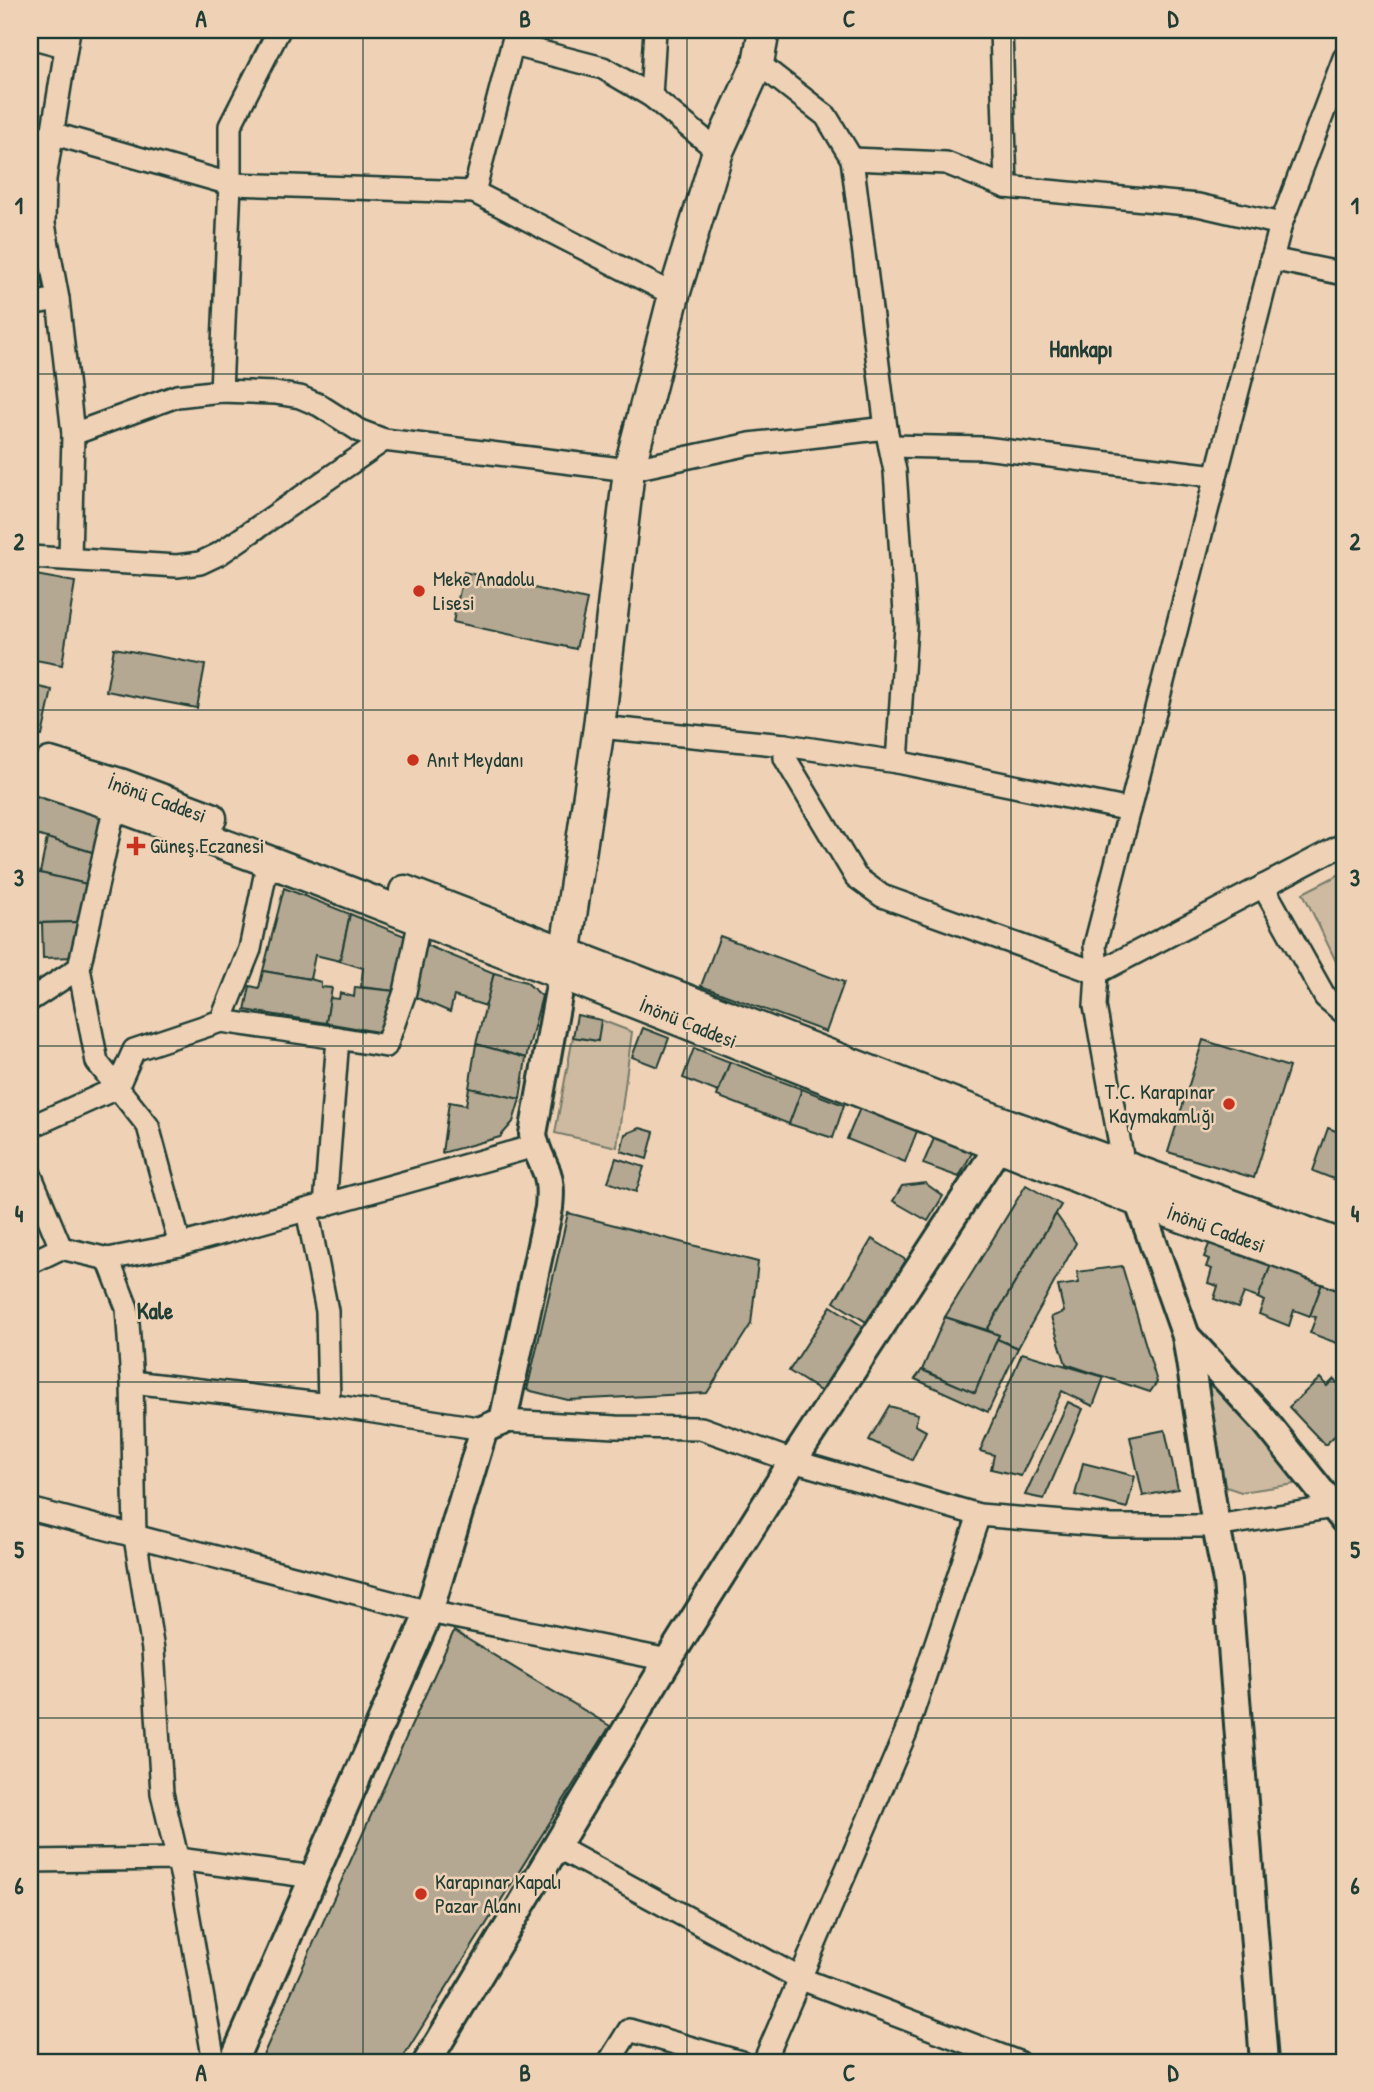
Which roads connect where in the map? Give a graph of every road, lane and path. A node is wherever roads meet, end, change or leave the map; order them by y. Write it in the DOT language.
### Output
graph roads {
  1 [pos="279,30"];
  2 [pos="654,30"];
  3 [pos="764,30"];
  4 [pos="1001,30"];
  5 [pos="30,37"];
  6 [pos="515,37"];
  7 [pos="66,38"];
  8 [pos="1344,58"];
  9 [pos="758,63"];
  10 [pos="651,96"];
  11 [pos="51,133"];
  12 [pos="30,150"];
  13 [pos="718,151"];
  14 [pos="852,159"];
  15 [pos="230,184"];
  16 [pos="1006,187"];
  17 [pos="474,192"];
  18 [pos="1281,224"];
  19 [pos="1272,259"];
  20 [pos="1344,274"];
  21 [pos="674,295"];
  22 [pos="58,299"];
  23 [pos="30,304"];
  24 [pos="221,391"];
  25 [pos="73,434"];
  26 [pos="888,437"];
  27 [pos="384,440"];
  28 [pos="629,470"];
  29 [pos="1216,476"];
  30 [pos="30,557"];
  31 [pos="70,559"];
  32 [pos="599,727"];
  33 [pos="785,745"];
  34 [pos="30,757"];
  35 [pos="897,762"];
  36 [pos="30,777"];
  37 [pos="115,805"];
  38 [pos="1130,810"];
  39 [pos="1344,844"];
  40 [pos="268,861"];
  41 [pos="1263,886"];
  42 [pos="420,919"];
  43 [pos="564,963"];
  44 [pos="79,968"];
  45 [pos="1097,974"];
  46 [pos="30,1000"];
  47 [pos="1344,1013"];
  48 [pos="221,1021"];
  49 [pos="338,1038"];
  50 [pos="117,1088"];
  51 [pos="30,1127"];
  52 [pos="1006,1136"];
  53 [pos="535,1146"];
  54 [pos="1124,1167"];
  55 [pos="30,1174"];
  56 [pos="1140,1202"];
  57 [pos="316,1208"];
  58 [pos="180,1245"];
  59 [pos="1344,1246"];
  60 [pos="61,1248"];
  61 [pos="108,1259"];
  62 [pos="30,1263"];
  63 [pos="1344,1275"];
  64 [pos="1186,1336"];
  65 [pos="132,1382"];
  66 [pos="329,1405"];
  67 [pos="494,1425"];
  68 [pos="793,1461"];
  69 [pos="30,1508"];
  70 [pos="1339,1514"];
  71 [pos="979,1515"];
  72 [pos="1216,1526"];
  73 [pos="135,1537"];
  74 [pos="429,1612"];
  75 [pos="668,1660"];
  76 [pos="556,1847"];
  77 [pos="178,1859"];
  78 [pos="30,1861"];
  79 [pos="314,1877"];
  80 [pos="799,1978"];
  81 [pos="214,2062"];
  82 [pos="233,2062"];
  83 [pos="426,2062"];
  84 [pos="609,2062"];
  85 [pos="741,2062"];
  86 [pos="764,2062"];
  87 [pos="1018,2062"];
  88 [pos="1264,2062"];
  1 -- 15 [label="street"];
  2 -- 10 [label="street"];
  3 -- 9 [label="main road"];
  4 -- 16 [label="street"];
  5 -- 7 [label="street"];
  6 -- 10 [label="street"];
  6 -- 17 [label="street"];
  7 -- 11 [label="street"];
  8 -- 18 [label="street"];
  9 -- 13 [label="main road"];
  9 -- 14 [label="street"];
  10 -- 13 [label="street"];
  11 -- 12 [label="street"];
  11 -- 15 [label="street"];
  11 -- 22 [label="street"];
  13 -- 21 [label="main road"];
  14 -- 16 [label="street"];
  14 -- 26 [label="street"];
  15 -- 17 [label="street"];
  15 -- 24 [label="street"];
  16 -- 18 [label="street"];
  17 -- 21 [label="street"];
  18 -- 19 [label="street"];
  19 -- 20 [label="street"];
  19 -- 29 [label="street"];
  21 -- 28 [label="main road"];
  22 -- 23 [label="street"];
  22 -- 25 [label="street"];
  24 -- 25 [label="street"];
  24 -- 27 [label="street"];
  25 -- 31 [label="street"];
  26 -- 28 [label="street"];
  26 -- 29 [label="street"];
  26 -- 35 [label="street"];
  27 -- 28 [label="street"];
  27 -- 31 [label="street"];
  28 -- 32 [label="main road"];
  29 -- 38 [label="street"];
  30 -- 31 [label="street"];
  32 -- 33 [label="street"];
  32 -- 43 [label="main road"];
  33 -- 35 [label="street"];
  33 -- 45 [label="street"];
  34 -- 43 [label="main road, İnönü Caddesi"];
  35 -- 38 [label="street"];
  36 -- 37 [label="main road, İnönü Caddesi"];
  37 -- 40 [label="main road, İnönü Caddesi"];
  37 -- 44 [label="street"];
  38 -- 45 [label="street"];
  39 -- 41 [label="street"];
  40 -- 42 [label="main road, İnönü Caddesi"];
  40 -- 48 [label="street"];
  41 -- 45 [label="street"];
  41 -- 47 [label="street"];
  42 -- 43 [label="main road, İnönü Caddesi"];
  42 -- 49 [label="street"];
  43 -- 52 [label="main road, İnönü Caddesi"];
  43 -- 53 [label="street"];
  44 -- 46 [label="street"];
  44 -- 50 [label="street"];
  45 -- 54 [label="street"];
  48 -- 49 [label="street"];
  48 -- 50 [label="street"];
  49 -- 57 [label="street"];
  50 -- 51 [label="street"];
  50 -- 58 [label="street"];
  52 -- 54 [label="main road, İnönü Caddesi"];
  52 -- 56 [label="main road, İnönü Caddesi"];
  52 -- 68 [label="street"];
  53 -- 57 [label="street"];
  53 -- 67 [label="street"];
  54 -- 56 [label="street"];
  54 -- 59 [label="main road, İnönü Caddesi"];
  55 -- 60 [label="street"];
  56 -- 63 [label="main road, İnönü Caddesi"];
  56 -- 64 [label="street"];
  57 -- 58 [label="street"];
  57 -- 66 [label="street"];
  58 -- 61 [label="street"];
  60 -- 61 [label="street"];
  60 -- 62 [label="street"];
  61 -- 65 [label="street"];
  64 -- 70 [label="street"];
  64 -- 72 [label="street"];
  65 -- 66 [label="street"];
  65 -- 73 [label="street"];
  66 -- 67 [label="street"];
  67 -- 68 [label="street"];
  67 -- 74 [label="street"];
  68 -- 71 [label="street"];
  68 -- 75 [label="street"];
  69 -- 73 [label="street"];
  70 -- 72 [label="street"];
  71 -- 72 [label="street"];
  71 -- 80 [label="street"];
  72 -- 88 [label="street"];
  73 -- 74 [label="street"];
  73 -- 77 [label="street"];
  74 -- 75 [label="street"];
  74 -- 79 [label="street"];
  75 -- 76 [label="street"];
  76 -- 80 [label="street"];
  76 -- 83 [label="street"];
  77 -- 78 [label="street"];
  77 -- 79 [label="street"];
  77 -- 81 [label="street"];
  79 -- 82 [label="street"];
  80 -- 86 [label="street"];
  80 -- 87 [label="street"];
  84 -- 85 [label="street"];
}
